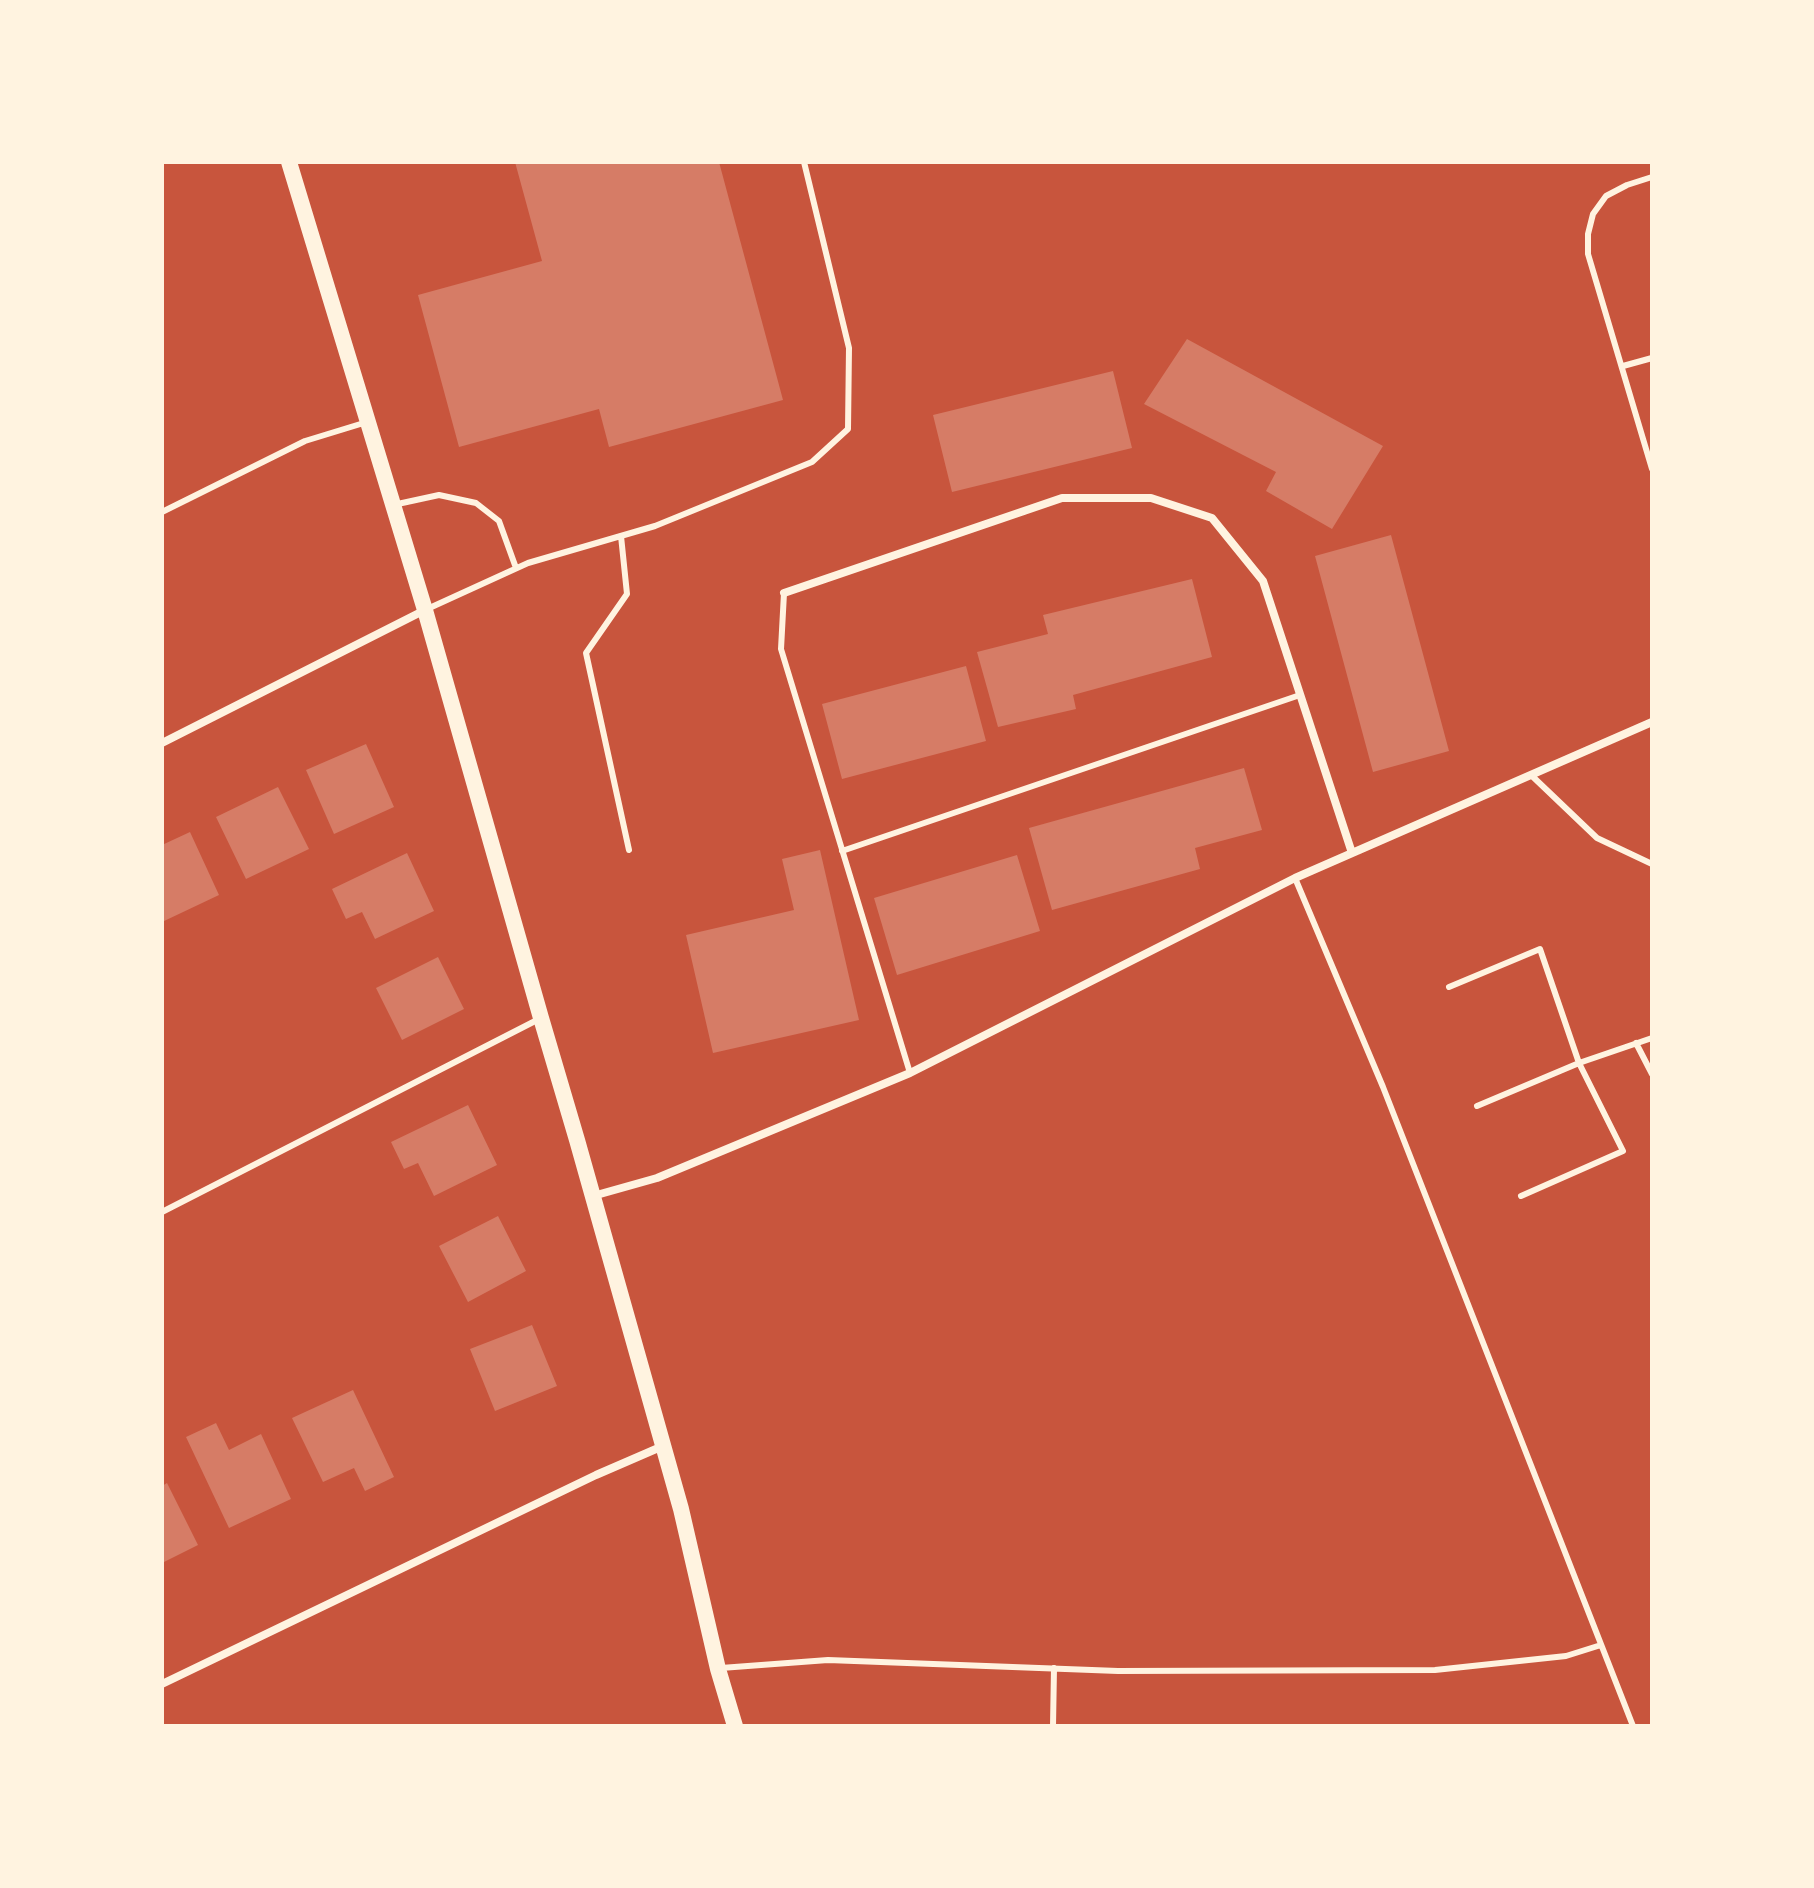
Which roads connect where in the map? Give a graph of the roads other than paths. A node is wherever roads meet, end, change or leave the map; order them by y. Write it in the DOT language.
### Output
graph roads {
  1 [pos="289,162"];
  2 [pos="804,162"];
  3 [pos="1652,177"];
  4 [pos="1652,358"];
  5 [pos="1623,366"];
  6 [pos="368,422"];
  7 [pos="1652,469"];
  8 [pos="393,505"];
  9 [pos="162,512"];
  10 [pos="621,536"];
  11 [pos="516,568"];
  12 [pos="784,593"];
  13 [pos="425,610"];
  14 [pos="1300,695"];
  15 [pos="1652,722"];
  16 [pos="162,743"];
  17 [pos="1531,775"];
  18 [pos="629,850"];
  19 [pos="842,851"];
  20 [pos="1352,853"];
  21 [pos="1652,864"];
  22 [pos="1295,878"];
  23 [pos="1449,987"];
  24 [pos="541,1018"];
  25 [pos="1652,1038"];
  26 [pos="1636,1043"];
  27 [pos="1579,1063"];
  28 [pos="910,1073"];
  29 [pos="1652,1074"];
  30 [pos="1477,1106"];
  31 [pos="592,1196"];
  32 [pos="1521,1196"];
  33 [pos="162,1212"];
  34 [pos="663,1446"];
  35 [pos="1601,1645"];
  36 [pos="1054,1668"];
  37 [pos="718,1669"];
  38 [pos="162,1684"];
  39 [pos="735,1726"];
  40 [pos="1053,1726"];
  41 [pos="1633,1726"];
  1 -- 6 [label="main road"];
  2 -- 10 [label="lane"];
  3 -- 5 [label="lane"];
  4 -- 5 [label="lane"];
  5 -- 7 [label="lane"];
  6 -- 8 [label="main road"];
  6 -- 9 [label="lane"];
  8 -- 11 [label="lane"];
  8 -- 13 [label="main road"];
  10 -- 11 [label="lane"];
  10 -- 18 [label="lane"];
  11 -- 13 [label="lane"];
  12 -- 14 [label="street"];
  12 -- 19 [label="lane"];
  13 -- 16 [label="street"];
  13 -- 24 [label="main road"];
  14 -- 19 [label="lane"];
  14 -- 20 [label="street"];
  15 -- 17 [label="street"];
  17 -- 20 [label="street"];
  17 -- 21 [label="lane"];
  19 -- 28 [label="lane"];
  20 -- 22 [label="street"];
  22 -- 28 [label="street"];
  22 -- 35 [label="lane"];
  23 -- 27 [label="lane"];
  24 -- 31 [label="main road"];
  24 -- 33 [label="lane"];
  25 -- 26 [label="lane"];
  26 -- 27 [label="lane"];
  26 -- 29 [label="lane"];
  27 -- 30 [label="lane"];
  27 -- 32 [label="lane"];
  28 -- 31 [label="street"];
  31 -- 34 [label="main road"];
  34 -- 37 [label="main road"];
  34 -- 38 [label="street"];
  35 -- 36 [label="lane"];
  35 -- 41 [label="lane"];
  36 -- 37 [label="lane"];
  36 -- 40 [label="lane"];
  37 -- 39 [label="main road"];
}
